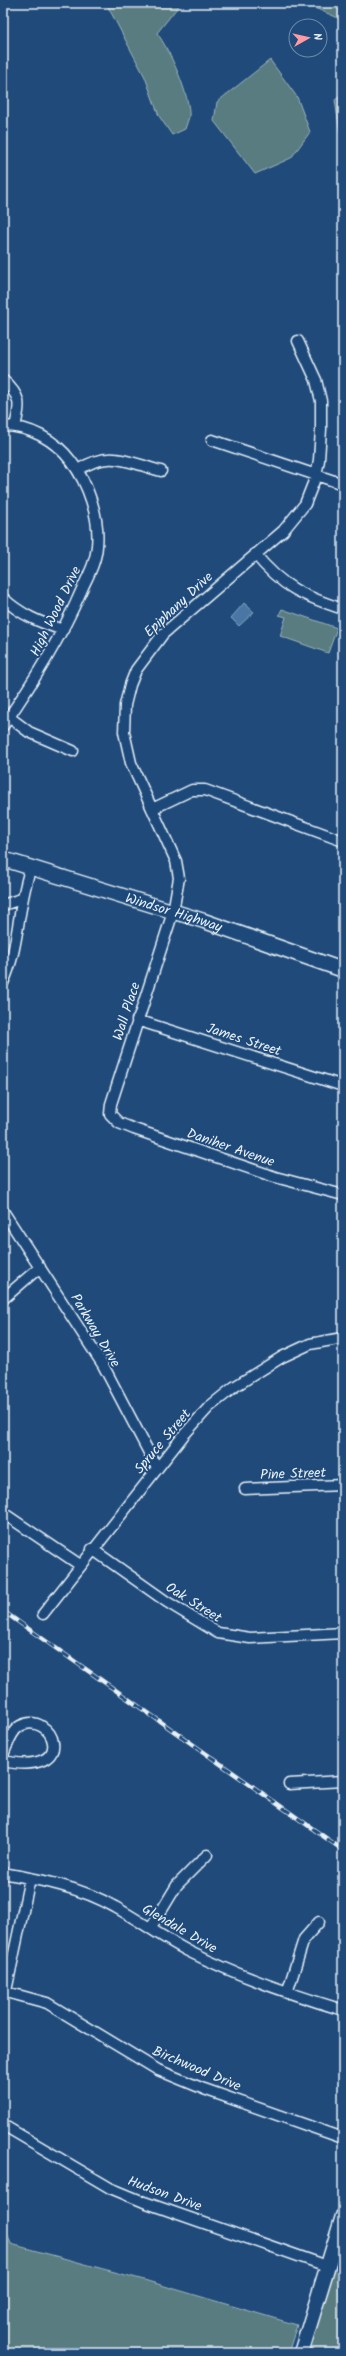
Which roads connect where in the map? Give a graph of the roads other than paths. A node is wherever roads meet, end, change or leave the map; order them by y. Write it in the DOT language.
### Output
graph roads {
  1 [pos="298,341"];
  2 [pos="3,380"];
  3 [pos="3,426"];
  4 [pos="14,426"];
  5 [pos="212,440"];
  6 [pos="78,470"];
  7 [pos="162,471"];
  8 [pos="316,476"];
  9 [pos="343,484"];
  10 [pos="255,554"];
  11 [pos="3,598"];
  12 [pos="343,609"];
  13 [pos="63,630"];
  14 [pos="9,717"];
  15 [pos="3,726"];
  16 [pos="74,751"];
  17 [pos="152,809"];
  18 [pos="343,841"];
  19 [pos="3,859"];
  20 [pos="30,867"];
  21 [pos="21,899"];
  22 [pos="3,905"];
  23 [pos="174,912"];
  24 [pos="343,970"];
  25 [pos="3,984"];
  26 [pos="138,1020"];
  27 [pos="343,1086"];
  28 [pos="113,1119"];
  29 [pos="343,1195"];
  30 [pos="3,1211"];
  31 [pos="40,1267"];
  32 [pos="3,1299"];
  33 [pos="343,1338"];
  34 [pos="157,1468"];
  35 [pos="343,1485"];
  36 [pos="245,1489"];
  37 [pos="3,1513"];
  38 [pos="92,1549"];
  39 [pos="80,1565"];
  40 [pos="44,1614"];
  41 [pos="343,1633"];
  42 [pos="3,1755"];
  43 [pos="3,1762"];
  44 [pos="343,1782"];
  45 [pos="289,1784"];
  46 [pos="207,1855"];
  47 [pos="3,1873"];
  48 [pos="30,1878"];
  49 [pos="319,1922"];
  50 [pos="151,1928"];
  51 [pos="4,1991"];
  52 [pos="287,1993"];
  53 [pos="343,2010"];
  54 [pos="3,2125"];
  55 [pos="343,2138"];
  56 [pos="343,2216"];
  57 [pos="327,2266"];
  58 [pos="301,2353"];
  1 -- 8 [label="street, Epiphany Drive"];
  2 -- 4 [label="street"];
  3 -- 4 [label="street, High Wood Drive"];
  4 -- 6 [label="street, High Wood Drive"];
  5 -- 8 [label="street"];
  6 -- 7 [label="street"];
  6 -- 13 [label="street, High Wood Drive"];
  8 -- 9 [label="street"];
  8 -- 10 [label="street, Epiphany Drive"];
  10 -- 12 [label="street"];
  10 -- 17 [label="street, Epiphany Drive"];
  11 -- 13 [label="street"];
  13 -- 14 [label="street, High Wood Drive"];
  14 -- 15 [label="street, High Wood Drive"];
  14 -- 16 [label="street"];
  17 -- 18 [label="street"];
  17 -- 23 [label="street, Epiphany Drive"];
  19 -- 20 [label="main road, Windsor Highway"];
  20 -- 21 [label="street"];
  20 -- 23 [label="main road, Windsor Highway"];
  21 -- 22 [label="street"];
  21 -- 25 [label="street"];
  23 -- 24 [label="main road, Windsor Highway"];
  23 -- 26 [label="street, Wall Place"];
  26 -- 27 [label="street, James Street"];
  26 -- 28 [label="street, Wall Place"];
  28 -- 29 [label="street, Daniher Avenue"];
  30 -- 31 [label="street, Parkway Drive"];
  31 -- 32 [label="street"];
  31 -- 34 [label="street, Parkway Drive"];
  33 -- 34 [label="street, Spruce Street"];
  34 -- 38 [label="street, Spruce Street"];
  35 -- 36 [label="street, Pine Street"];
  37 -- 39 [label="street"];
  38 -- 39 [label="street, Spruce Street"];
  38 -- 41 [label="street, Oak Street"];
  39 -- 40 [label="street, Spruce Street"];
  42 -- 43 [label="street"];
  44 -- 45 [label="street"];
  46 -- 50 [label="street"];
  47 -- 48 [label="street, Glendale Drive"];
  48 -- 50 [label="street, Glendale Drive"];
  48 -- 51 [label="street"];
  49 -- 52 [label="street"];
  50 -- 52 [label="street, Glendale Drive"];
  51 -- 55 [label="street, Birchwood Drive"];
  52 -- 53 [label="street, Glendale Drive"];
  54 -- 57 [label="street, Hudson Drive"];
  56 -- 57 [label="main road"];
  57 -- 58 [label="main road"];
}
